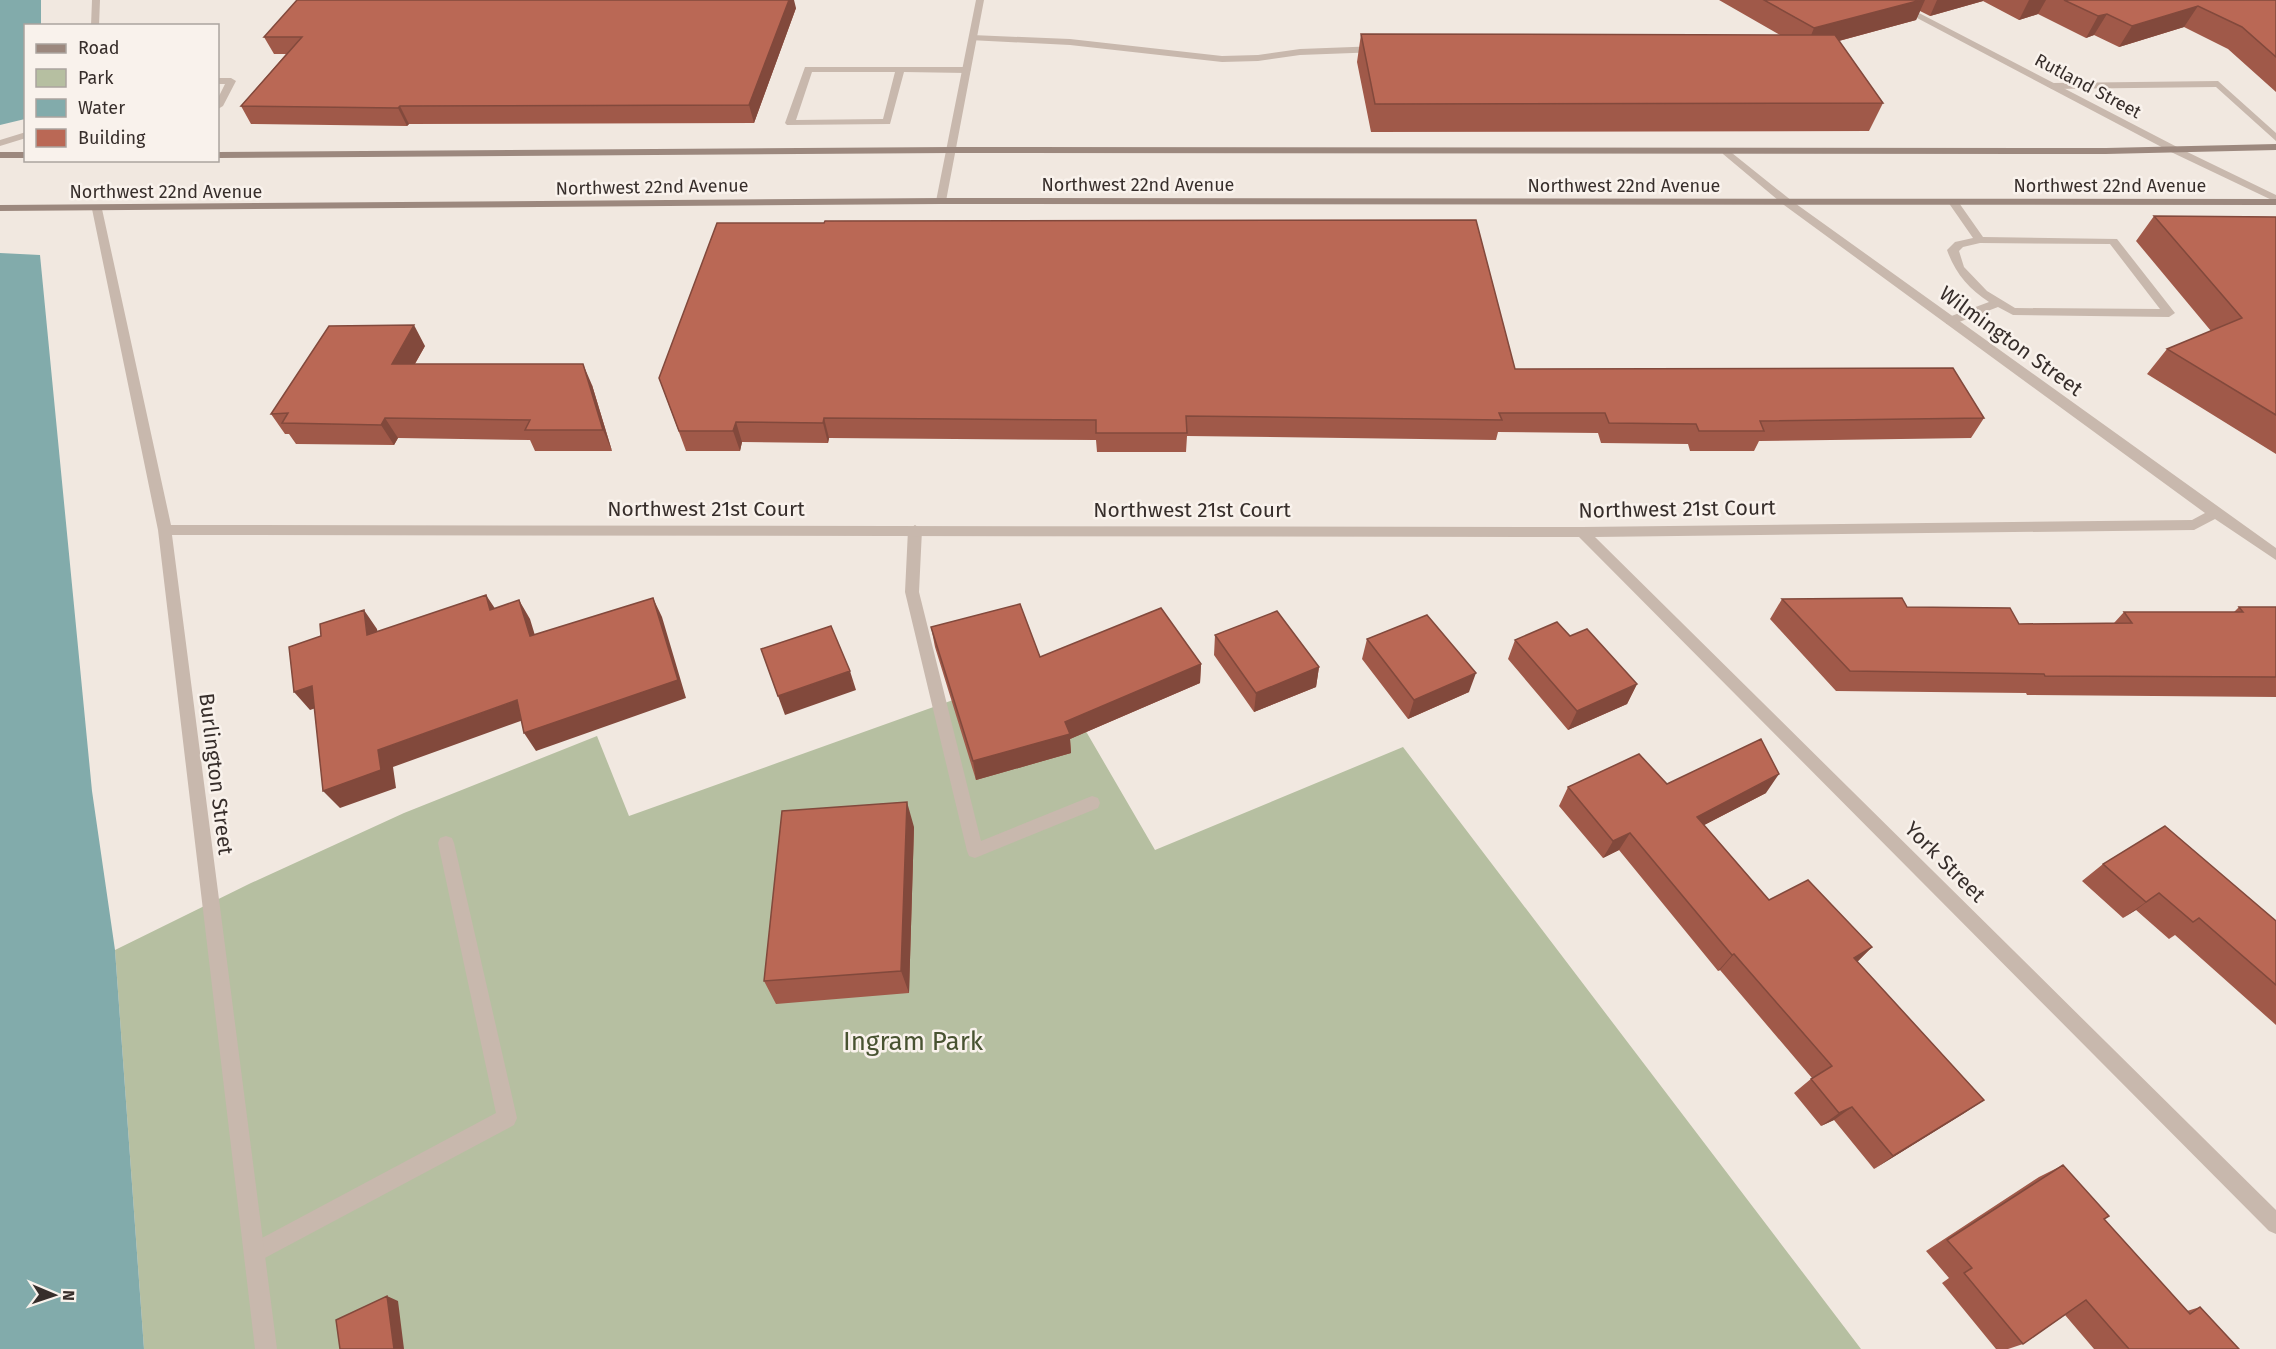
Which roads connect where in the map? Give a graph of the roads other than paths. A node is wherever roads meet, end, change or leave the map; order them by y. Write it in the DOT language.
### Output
graph roads {
  1 [pos="96,0"];
  2 [pos="980,0"];
  3 [pos="1887,0"];
  4 [pos="95,24"];
  5 [pos="972,38"];
  6 [pos="1390,49"];
  7 [pos="900,70"];
  8 [pos="966,70"];
  9 [pos="219,81"];
  10 [pos="2052,86"];
  11 [pos="219,104"];
  12 [pos="24,136"];
  13 [pos="2276,138"];
  14 [pos="0,143"];
  15 [pos="2276,147"];
  16 [pos="951,150"];
  17 [pos="2175,150"];
  18 [pos="1727,152"];
  19 [pos="0,155"];
  20 [pos="24,155"];
  21 [pos="219,155"];
  22 [pos="2276,200"];
  23 [pos="941,201"];
  24 [pos="1953,202"];
  25 [pos="1788,203"];
  26 [pos="0,208"];
  27 [pos="98,210"];
  28 [pos="1980,240"];
  29 [pos="1999,302"];
  30 [pos="1950,321"];
  31 [pos="2215,513"];
  32 [pos="165,530"];
  33 [pos="915,530"];
  34 [pos="1582,532"];
  35 [pos="2276,555"];
  36 [pos="1092,803"];
  37 [pos="446,843"];
  38 [pos="2276,1224"];
  39 [pos="254,1252"];
  40 [pos="266,1349"];
  1 -- 4 [label="street"];
  2 -- 5 [label="street"];
  3 -- 10 [label="street, Rutland Street"];
  5 -- 6 [label="street"];
  5 -- 8 [label="street"];
  7 -- 7 [label="street"];
  7 -- 8 [label="street"];
  8 -- 16 [label="street"];
  9 -- 11 [label="street"];
  10 -- 13 [label="street"];
  10 -- 17 [label="street, Rutland Street"];
  12 -- 14 [label="street"];
  15 -- 17 [label="main road, Northwest 22nd Avenue"];
  16 -- 18 [label="main road, Northwest 22nd Avenue"];
  16 -- 21 [label="main road, Northwest 22nd Avenue"];
  16 -- 23 [label="street"];
  17 -- 18 [label="main road, Northwest 22nd Avenue"];
  17 -- 22 [label="street, Rutland Street"];
  18 -- 25 [label="street, Wilmington Street"];
  19 -- 20 [label="main road"];
  22 -- 24 [label="main road, Northwest 22nd Avenue"];
  23 -- 25 [label="main road, Northwest 22nd Avenue"];
  23 -- 27 [label="main road, Northwest 22nd Avenue"];
  24 -- 25 [label="main road, Northwest 22nd Avenue"];
  24 -- 28 [label="street"];
  25 -- 30 [label="street, Wilmington Street"];
  26 -- 27 [label="main road, Northwest 22nd Avenue"];
  27 -- 32 [label="street, Burlington Street"];
  28 -- 29 [label="street"];
  28 -- 29 [label="street"];
  29 -- 30 [label="street"];
  30 -- 31 [label="street, Wilmington Street"];
  31 -- 34 [label="street, Northwest 21st Court"];
  31 -- 35 [label="street, Wilmington Street"];
  32 -- 33 [label="street, Northwest 21st Court"];
  32 -- 39 [label="street, Burlington Street"];
  33 -- 34 [label="street, Northwest 21st Court"];
  33 -- 36 [label="street"];
  34 -- 38 [label="street, York Street"];
  37 -- 39 [label="street"];
  39 -- 40 [label="street, Burlington Street"];
}
